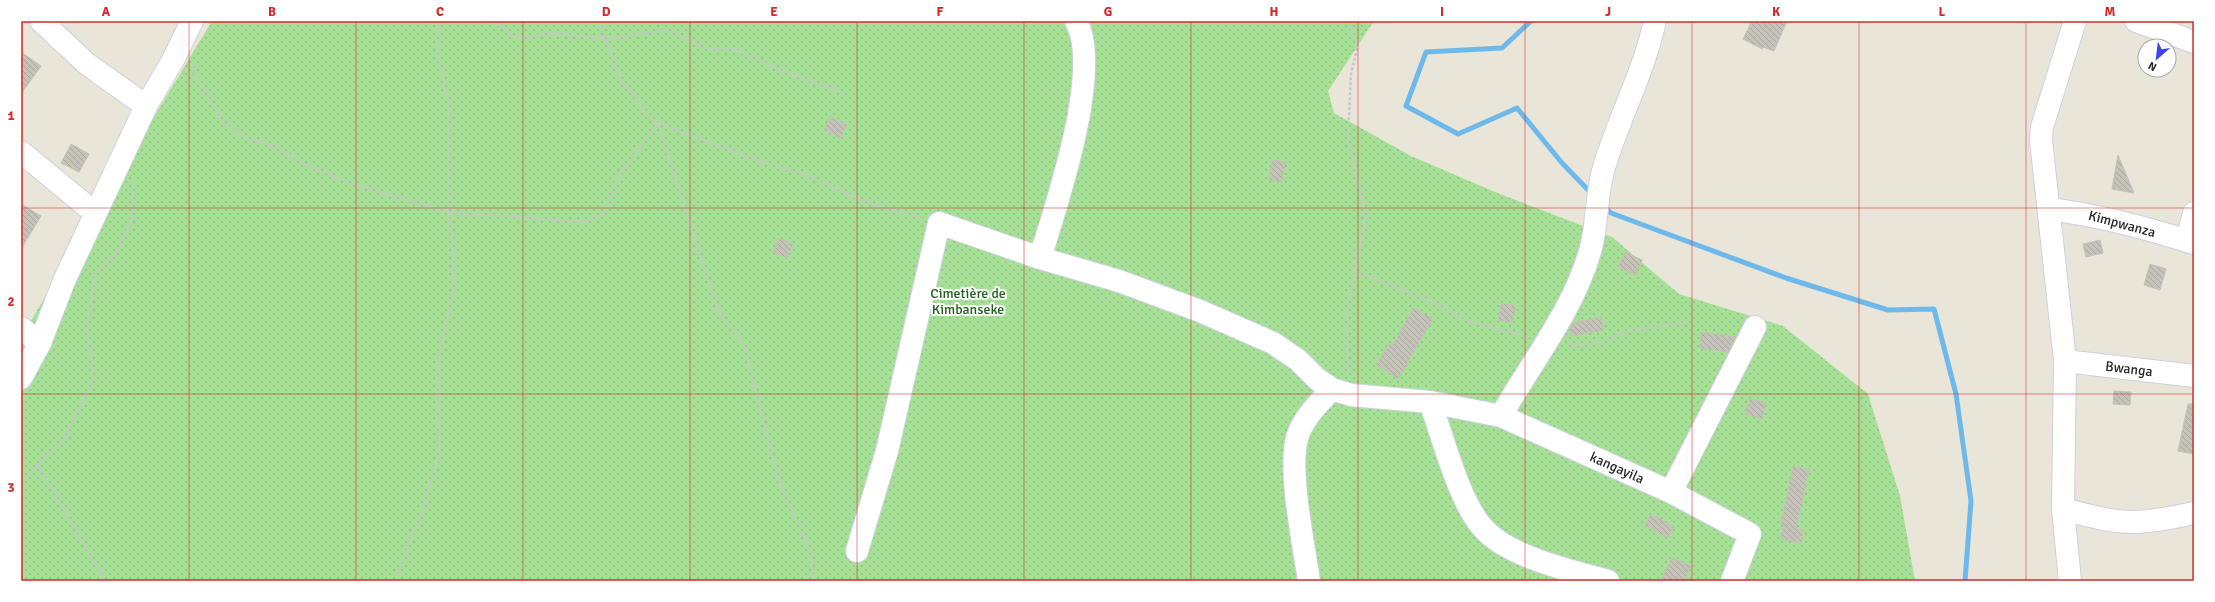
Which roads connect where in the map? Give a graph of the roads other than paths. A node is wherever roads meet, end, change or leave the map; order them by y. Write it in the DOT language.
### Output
graph roads {
  1 [pos="41,21"];
  2 [pos="192,21"];
  3 [pos="1076,21"];
  4 [pos="1655,21"];
  5 [pos="2075,21"];
  6 [pos="2136,21"];
  7 [pos="2194,42"];
  8 [pos="146,106"];
  9 [pos="21,152"];
  10 [pos="2049,209"];
  11 [pos="95,213"];
  12 [pos="2194,213"];
  13 [pos="2191,242"];
  14 [pos="1040,258"];
  15 [pos="1755,327"];
  16 [pos="21,328"];
  17 [pos="40,343"];
  18 [pos="2065,361"];
  19 [pos="2194,376"];
  20 [pos="21,378"];
  21 [pos="1342,392"];
  22 [pos="1430,402"];
  23 [pos="1501,416"];
  24 [pos="1671,492"];
  25 [pos="2063,509"];
  26 [pos="2194,514"];
  27 [pos="857,551"];
  28 [pos="1309,581"];
  29 [pos="1608,581"];
  30 [pos="1732,581"];
  31 [pos="2070,581"];
  1 -- 8 [label="street"];
  2 -- 8 [label="street"];
  3 -- 14 [label="street"];
  4 -- 23 [label="street"];
  5 -- 10 [label="street"];
  6 -- 7 [label="street"];
  8 -- 11 [label="street"];
  9 -- 11 [label="street"];
  10 -- 13 [label="street, Kimpwanza"];
  10 -- 18 [label="street"];
  11 -- 17 [label="street"];
  12 -- 13 [label="street"];
  14 -- 21 [label="street"];
  14 -- 27 [label="street"];
  15 -- 24 [label="street"];
  16 -- 17 [label="street"];
  17 -- 20 [label="street"];
  18 -- 19 [label="street, Bwanga"];
  18 -- 25 [label="street"];
  21 -- 22 [label="street, kangayila"];
  21 -- 28 [label="street"];
  22 -- 23 [label="street, kangayila"];
  22 -- 29 [label="street"];
  23 -- 24 [label="street, kangayila"];
  24 -- 30 [label="street, kangayila"];
  25 -- 26 [label="street"];
  25 -- 31 [label="street"];
}
